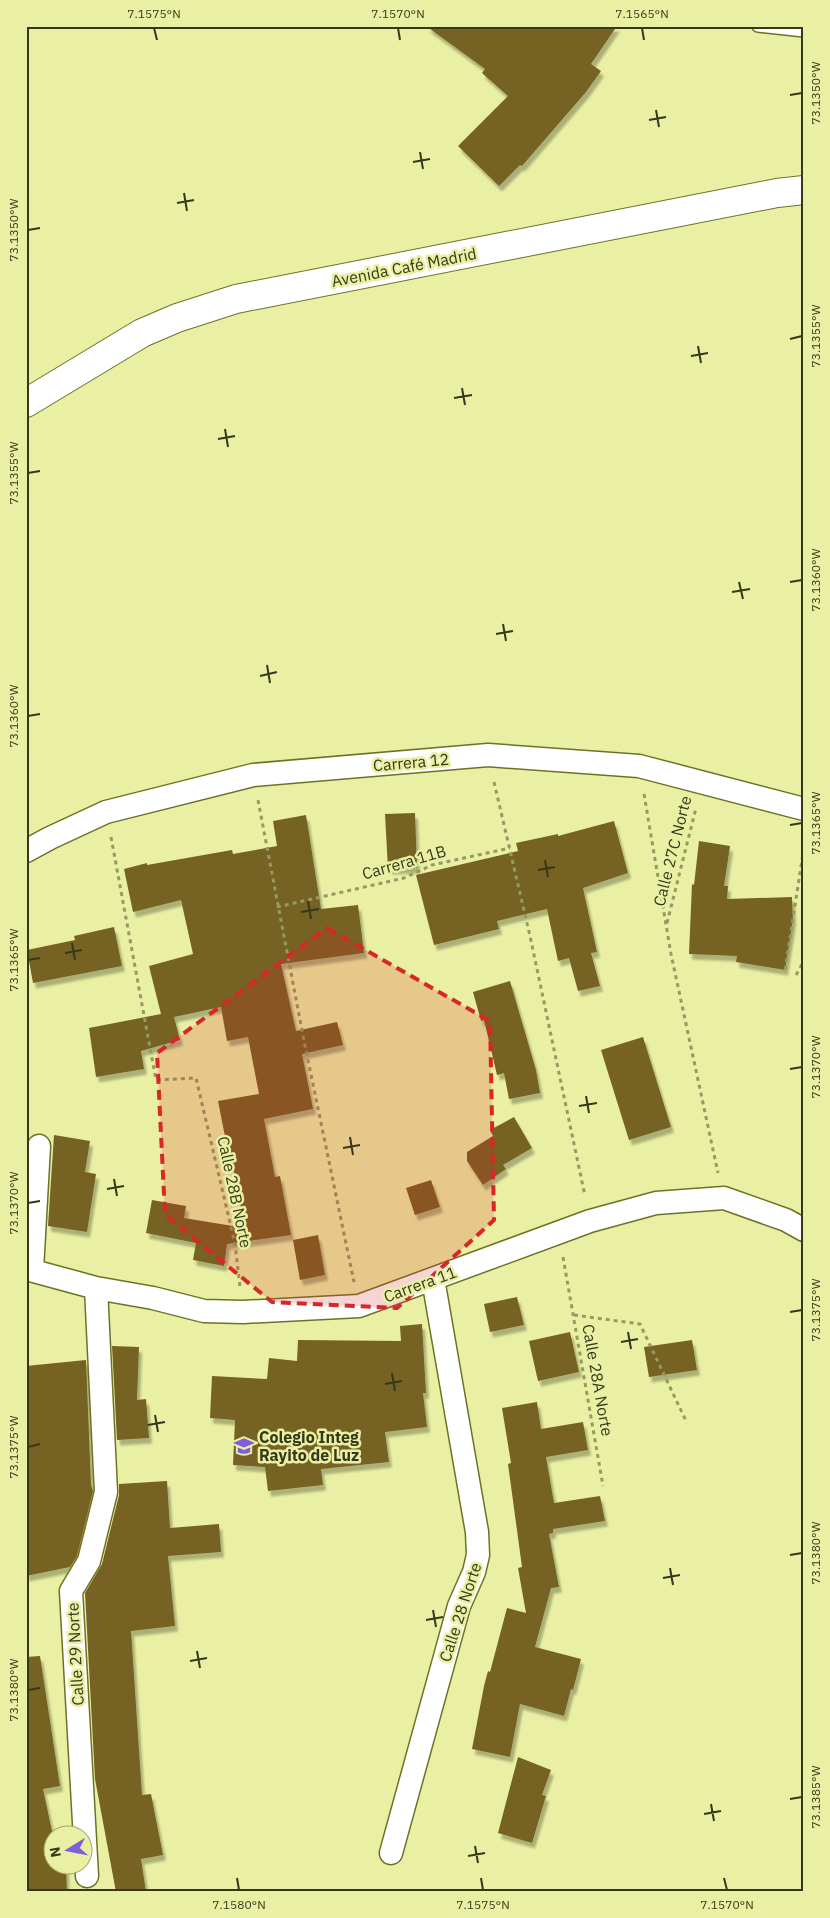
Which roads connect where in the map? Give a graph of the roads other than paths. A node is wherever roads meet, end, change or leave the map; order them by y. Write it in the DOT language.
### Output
graph roads {
  1 [pos="758,26"];
  2 [pos="804,31"];
  3 [pos="804,177"];
  4 [pos="804,190"];
  5 [pos="777,193"];
  6 [pos="26,403"];
  7 [pos="804,809"];
  8 [pos="26,851"];
  9 [pos="39,1146"];
  10 [pos="804,1230"];
  11 [pos="29,1270"];
  12 [pos="434,1279"];
  13 [pos="96,1288"];
  14 [pos="84,1826"];
  15 [pos="391,1853"];
  1 -- 2 [label="lane"];
  3 -- 5 [label="lane"];
  4 -- 5 [label="street, Avenida Café Madrid"];
  5 -- 6 [label="street, Avenida Café Madrid"];
  7 -- 8 [label="street, Carrera 12"];
  9 -- 11 [label="street"];
  10 -- 12 [label="street, Carrera 11"];
  11 -- 13 [label="street, Carrera 11"];
  12 -- 13 [label="street, Carrera 11"];
  12 -- 15 [label="street, Calle 28 Norte"];
  13 -- 14 [label="street, Calle 29 Norte"];
}
